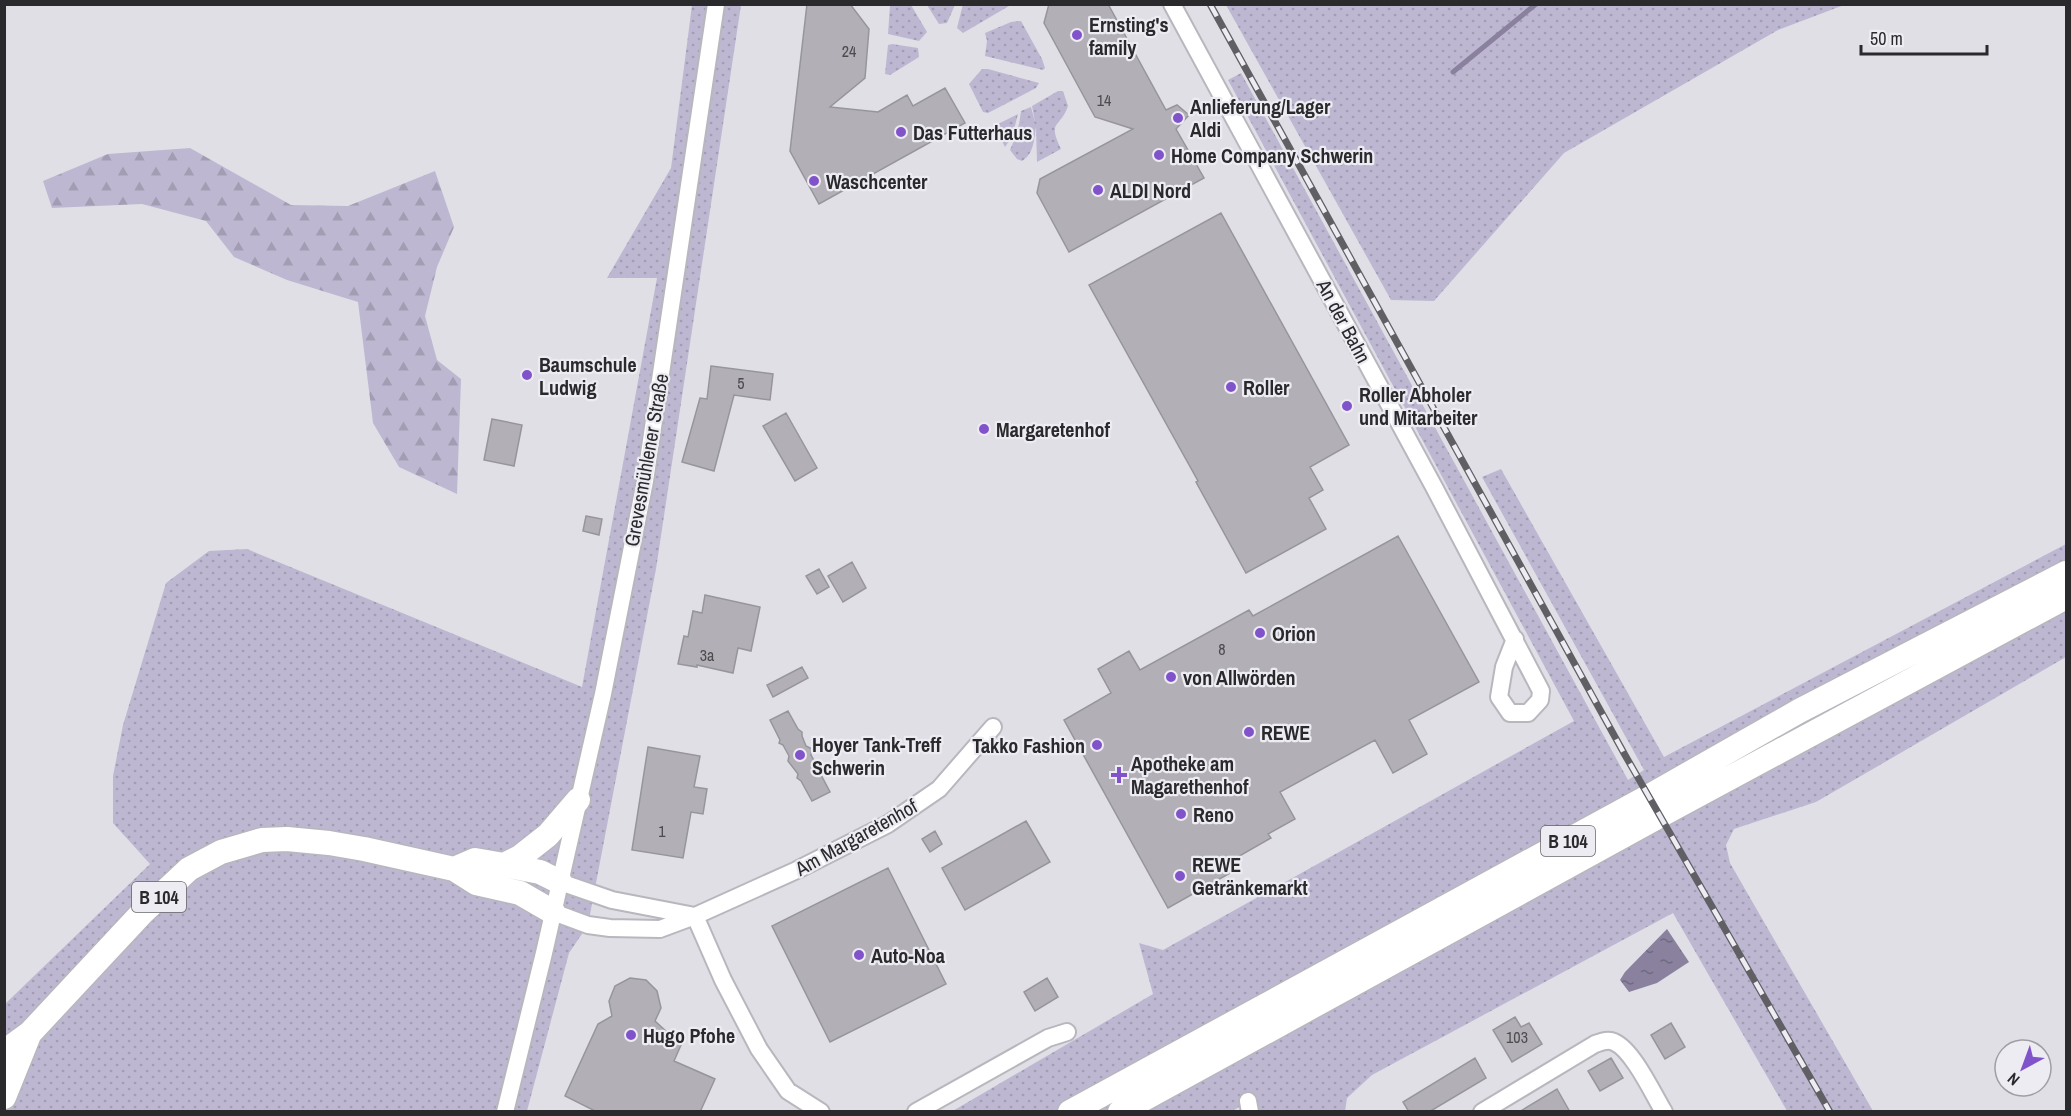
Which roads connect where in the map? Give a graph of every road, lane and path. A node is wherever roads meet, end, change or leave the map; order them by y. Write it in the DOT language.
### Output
graph roads {
  1 [pos="716,4"];
  2 [pos="1172,4"];
  3 [pos="2067,573"];
  4 [pos="2067,597"];
  5 [pos="1515,639"];
  6 [pos="993,727"];
  7 [pos="578,800"];
  8 [pos="504,865"];
  9 [pos="454,869"];
  10 [pos="560,882"];
  11 [pos="553,912"];
  12 [pos="695,916"];
  13 [pos="1067,1032"];
  14 [pos="30,1033"];
  15 [pos="4,1053"];
  16 [pos="4,1097"];
  17 [pos="505,1112"];
  18 [pos="821,1112"];
  19 [pos="916,1112"];
  20 [pos="1070,1112"];
  21 [pos="1120,1112"];
  22 [pos="1482,1112"];
  23 [pos="1664,1112"];
  1 -- 7 [label="street, Grevesmühlener Straße"];
  2 -- 5 [label="street, An der Bahn"];
  3 -- 20 [label="highway, B 104"];
  4 -- 21 [label="highway, B 104"];
  6 -- 12 [label="street, Am Margaretenhof"];
  7 -- 8 [label="highway"];
  7 -- 10 [label="street, Grevesmühlener Straße"];
  8 -- 9 [label="highway"];
  8 -- 10 [label="highway"];
  9 -- 11 [label="highway, B 104"];
  9 -- 14 [label="highway, B 104"];
  10 -- 11 [label="street, Grevesmühlener Straße"];
  10 -- 12 [label="street"];
  11 -- 12 [label="street, Am Margaretenhof"];
  11 -- 17 [label="street, Grevesmühlener Straße"];
  12 -- 18 [label="street"];
  13 -- 19 [label="street"];
  14 -- 15 [label="highway, B 104"];
  14 -- 16 [label="highway, B 104"];
  22 -- 23 [label="street"];
}
